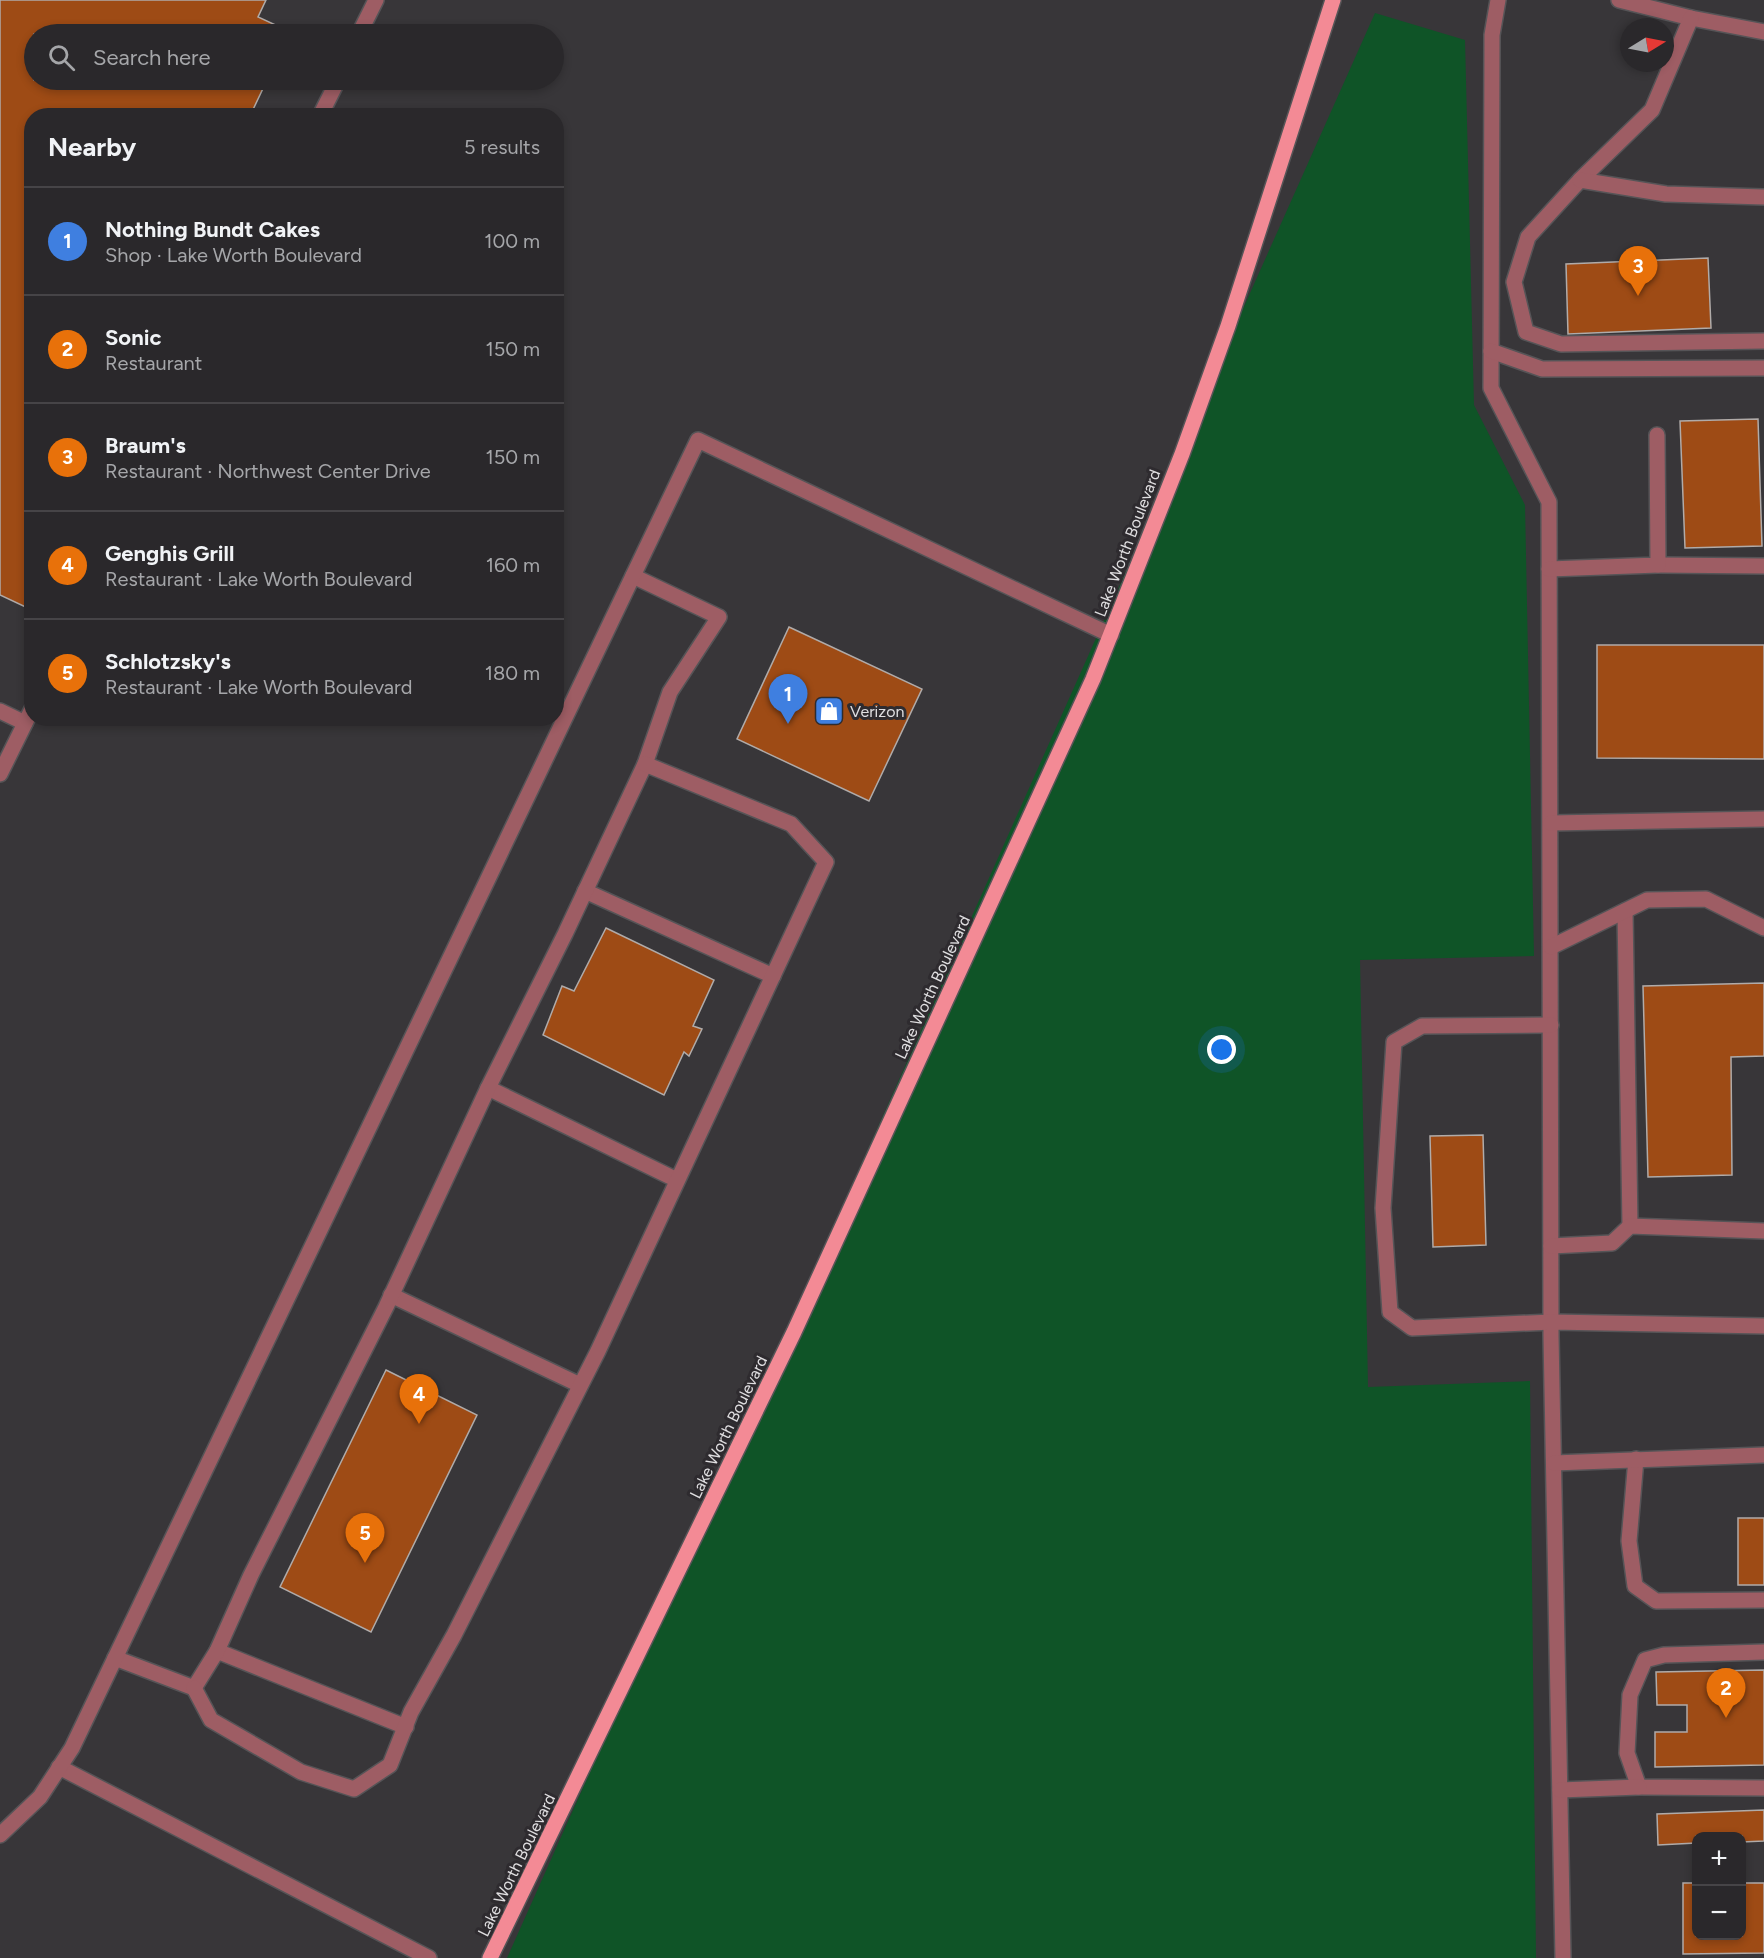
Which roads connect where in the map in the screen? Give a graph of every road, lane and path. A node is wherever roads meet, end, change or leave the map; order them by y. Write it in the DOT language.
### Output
graph roads {
  1 [pos="376,0"];
  2 [pos="1333,0"];
  3 [pos="1498,0"];
  4 [pos="1619,0"];
  5 [pos="1691,18"];
  6 [pos="364,24"];
  7 [pos="1764,32"];
  8 [pos="333,90"];
  9 [pos="324,108"];
  10 [pos="1580,180"];
  11 [pos="1764,197"];
  12 [pos="1764,341"];
  13 [pos="1491,351"];
  14 [pos="1764,368"];
  15 [pos="1657,435"];
  16 [pos="1658,565"];
  17 [pos="1764,566"];
  18 [pos="1549,569"];
  19 [pos="633,576"];
  20 [pos="1111,635"];
  21 [pos="0,711"];
  22 [pos="24,715"];
  23 [pos="564,720"];
  24 [pos="24,724"];
  25 [pos="561,726"];
  26 [pos="645,765"];
  27 [pos="0,774"];
  28 [pos="1764,819"];
  29 [pos="1551,823"];
  30 [pos="585,891"];
  31 [pos="1625,911"];
  32 [pos="1764,928"];
  33 [pos="1551,947"];
  34 [pos="773,976"];
  35 [pos="1551,1024"];
  36 [pos="489,1088"];
  37 [pos="677,1180"];
  38 [pos="1630,1226"];
  39 [pos="1764,1231"];
  40 [pos="1551,1245"];
  41 [pos="391,1294"];
  42 [pos="1552,1322"];
  43 [pos="1764,1326"];
  44 [pos="580,1385"];
  45 [pos="1764,1455"];
  46 [pos="1635,1459"];
  47 [pos="1554,1463"];
  48 [pos="1764,1600"];
  49 [pos="217,1651"];
  50 [pos="1764,1652"];
  51 [pos="115,1658"];
  52 [pos="194,1688"];
  53 [pos="405,1727"];
  54 [pos="60,1767"];
  55 [pos="1639,1787"];
  56 [pos="1764,1788"];
  57 [pos="1560,1790"];
  58 [pos="0,1835"];
  59 [pos="429,1958"];
  60 [pos="490,1958"];
  61 [pos="1563,1958"];
  1 -- 6 [label="street"];
  2 -- 20 [label="main road, Lake Worth Boulevard"];
  3 -- 13 [label="street"];
  4 -- 5 [label="street"];
  5 -- 7 [label="street"];
  5 -- 10 [label="street"];
  8 -- 9 [label="street"];
  10 -- 11 [label="street"];
  10 -- 12 [label="street"];
  13 -- 14 [label="street"];
  13 -- 18 [label="street"];
  15 -- 16 [label="street"];
  16 -- 17 [label="street"];
  16 -- 18 [label="street"];
  18 -- 29 [label="street"];
  19 -- 20 [label="street"];
  19 -- 23 [label="street"];
  19 -- 26 [label="street"];
  20 -- 60 [label="main road, Lake Worth Boulevard"];
  21 -- 22 [label="street"];
  24 -- 27 [label="street"];
  25 -- 51 [label="street"];
  26 -- 30 [label="street"];
  26 -- 34 [label="street"];
  28 -- 29 [label="street"];
  29 -- 33 [label="street"];
  30 -- 34 [label="street"];
  30 -- 36 [label="street"];
  31 -- 32 [label="street"];
  31 -- 33 [label="street"];
  31 -- 38 [label="street"];
  33 -- 35 [label="street"];
  34 -- 37 [label="street"];
  35 -- 40 [label="street"];
  35 -- 42 [label="street"];
  36 -- 37 [label="street"];
  36 -- 41 [label="street"];
  37 -- 44 [label="street"];
  38 -- 39 [label="street"];
  38 -- 40 [label="street"];
  40 -- 42 [label="street"];
  41 -- 44 [label="street"];
  41 -- 49 [label="street"];
  42 -- 43 [label="street"];
  42 -- 47 [label="street"];
  44 -- 53 [label="street"];
  45 -- 46 [label="street"];
  46 -- 47 [label="street"];
  46 -- 48 [label="street"];
  47 -- 57 [label="street"];
  49 -- 52 [label="street"];
  49 -- 53 [label="street"];
  50 -- 55 [label="street"];
  51 -- 52 [label="street"];
  51 -- 54 [label="street"];
  52 -- 53 [label="street"];
  54 -- 58 [label="street"];
  54 -- 59 [label="street"];
  55 -- 56 [label="street"];
  55 -- 57 [label="street"];
  57 -- 61 [label="street"];
}
